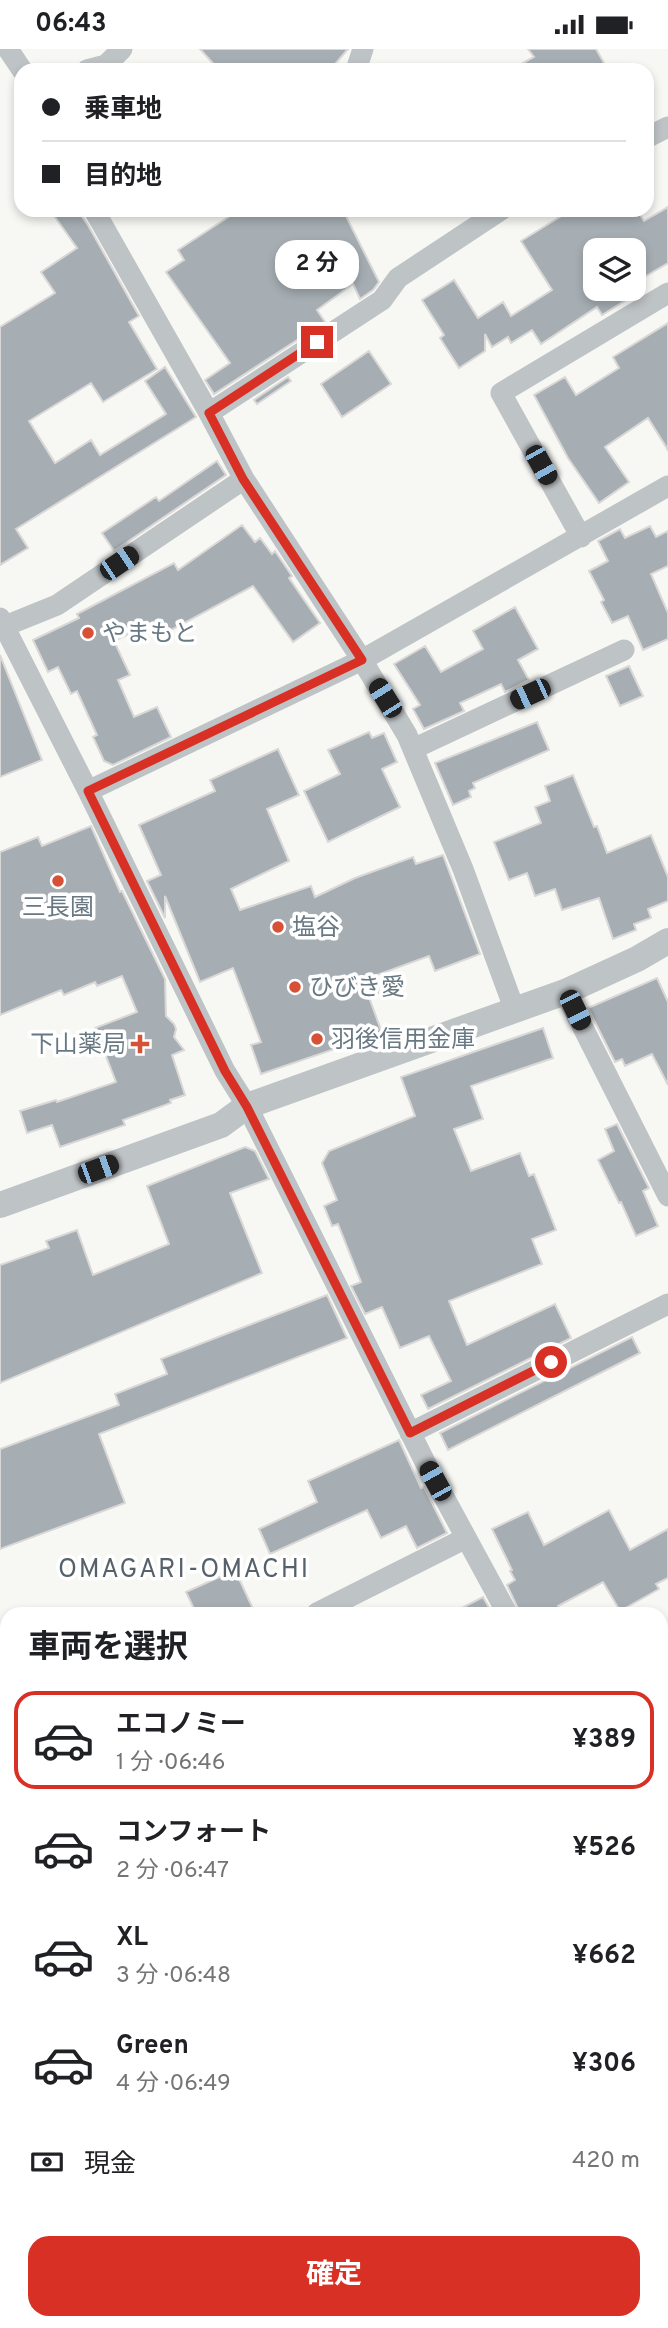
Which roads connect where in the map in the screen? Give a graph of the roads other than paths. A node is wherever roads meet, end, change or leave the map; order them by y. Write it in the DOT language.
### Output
graph roads {
  1 [pos="122,49"];
  2 [pos="108,63"];
  3 [pos="98,217"];
  4 [pos="490,217"];
  5 [pos="668,293"];
  6 [pos="209,413"];
  7 [pos="243,479"];
  8 [pos="668,486"];
  9 [pos="581,537"];
  10 [pos="1,624"];
  11 [pos="624,650"];
  12 [pos="362,660"];
  13 [pos="413,749"];
  14 [pos="88,791"];
  15 [pos="668,941"];
  16 [pos="565,992"];
  17 [pos="515,1011"];
  18 [pos="247,1107"];
  19 [pos="668,1196"];
  20 [pos="0,1205"];
  21 [pos="668,1304"];
  22 [pos="410,1433"];
  23 [pos="466,1538"];
  24 [pos="329,1607"];
  25 [pos="504,1607"];
  1 -- 2 [label="street"];
  3 -- 6 [label="street"];
  4 -- 6 [label="street"];
  5 -- 9 [label="street"];
  6 -- 7 [label="street"];
  7 -- 10 [label="street"];
  7 -- 12 [label="street"];
  8 -- 9 [label="street"];
  9 -- 12 [label="street"];
  10 -- 14 [label="street"];
  11 -- 13 [label="street"];
  12 -- 13 [label="street"];
  12 -- 14 [label="street"];
  13 -- 17 [label="street"];
  14 -- 18 [label="street"];
  15 -- 16 [label="street"];
  16 -- 17 [label="street"];
  16 -- 19 [label="street"];
  17 -- 18 [label="street"];
  18 -- 20 [label="street"];
  18 -- 22 [label="street"];
  21 -- 22 [label="street"];
  22 -- 23 [label="street"];
  23 -- 24 [label="street"];
  23 -- 25 [label="street"];
}
